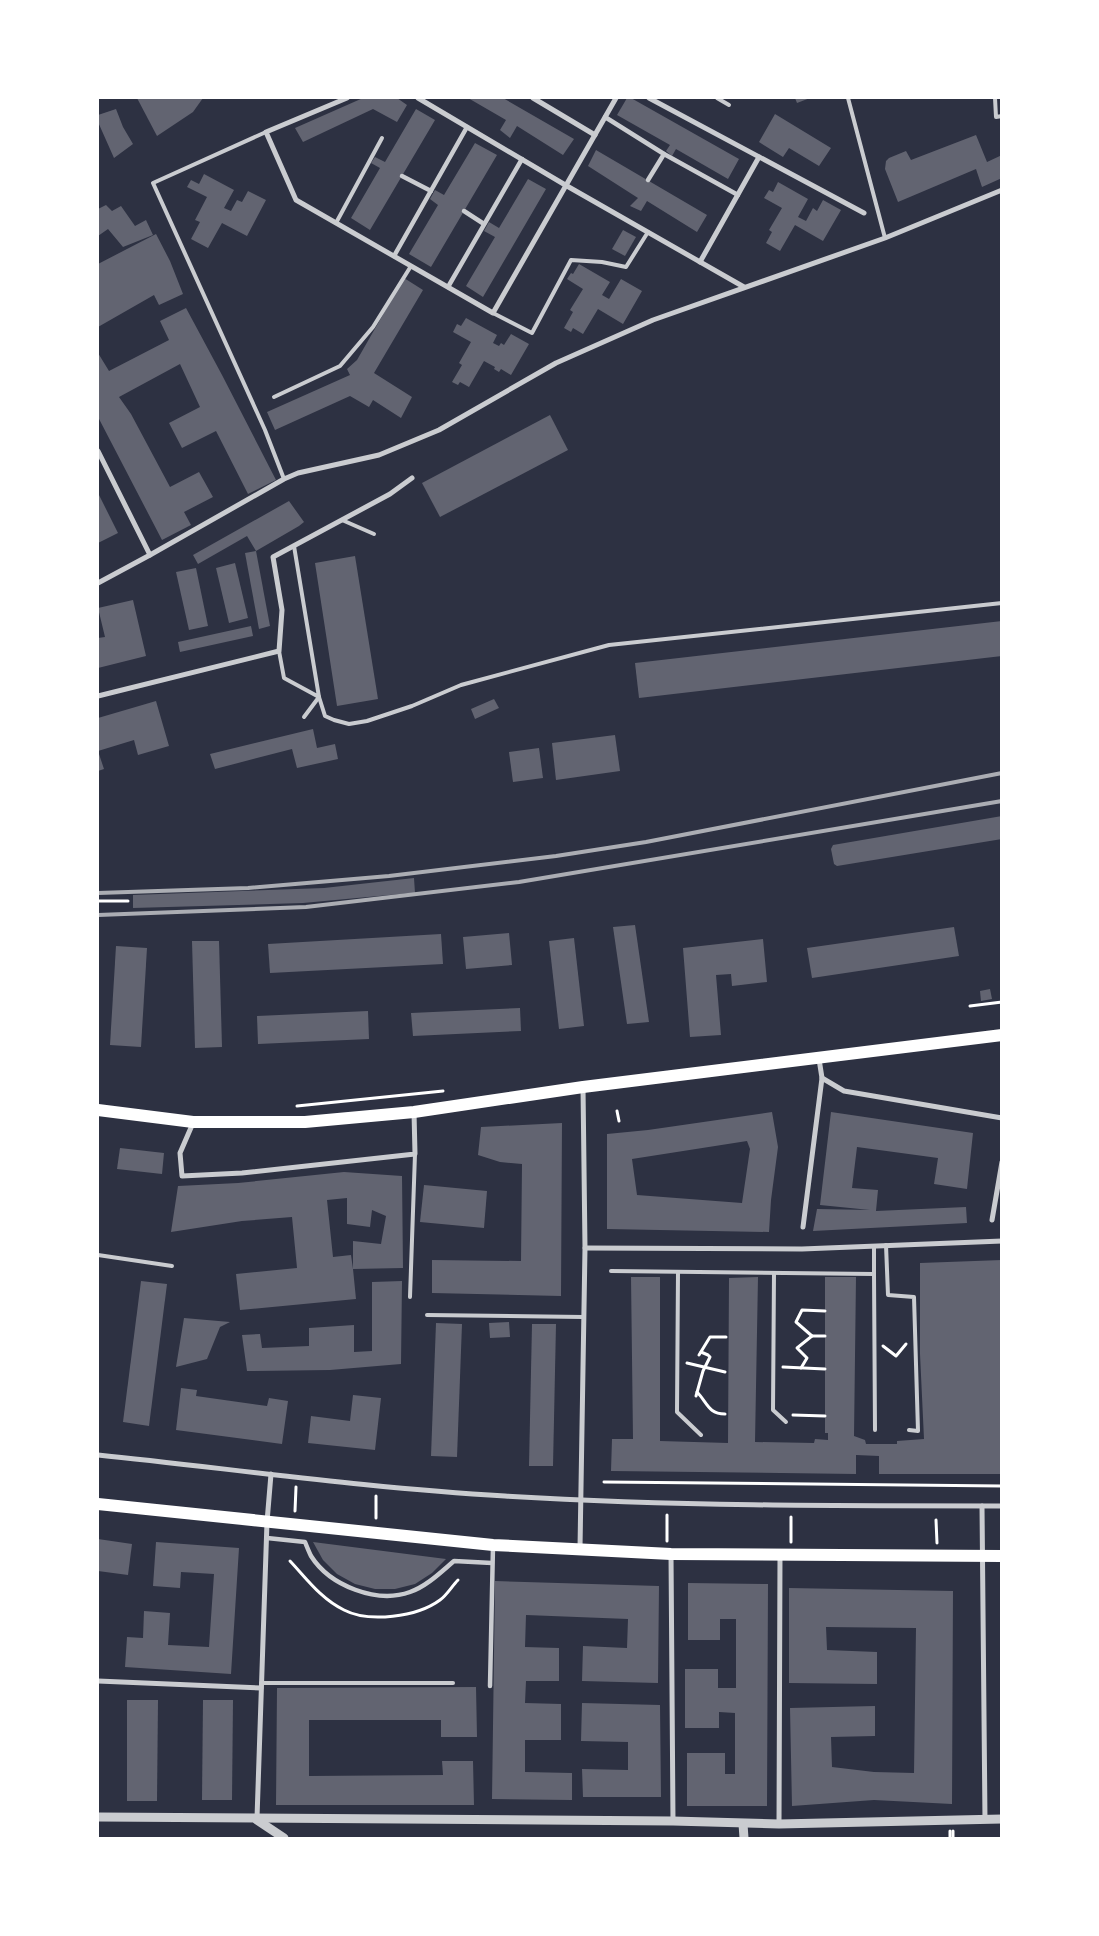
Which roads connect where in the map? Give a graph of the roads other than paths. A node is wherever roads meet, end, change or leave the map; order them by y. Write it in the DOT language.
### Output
graph roads {
  1 [pos="347,98"];
  2 [pos="418,98"];
  3 [pos="533,98"];
  4 [pos="616,98"];
  5 [pos="649,98"];
  6 [pos="716,98"];
  7 [pos="848,98"];
  8 [pos="995,98"];
  9 [pos="729,105"];
  10 [pos="1002,116"];
  11 [pos="605,117"];
  12 [pos="467,127"];
  13 [pos="266,132"];
  14 [pos="595,135"];
  15 [pos="382,138"];
  16 [pos="664,154"];
  17 [pos="760,157"];
  18 [pos="522,159"];
  19 [pos="402,176"];
  20 [pos="648,180"];
  21 [pos="566,186"];
  22 [pos="1002,190"];
  23 [pos="431,191"];
  24 [pos="738,195"];
  25 [pos="464,212"];
  26 [pos="864,213"];
  27 [pos="336,223"];
  28 [pos="484,224"];
  29 [pos="648,232"];
  30 [pos="885,238"];
  31 [pos="394,256"];
  32 [pos="700,262"];
  33 [pos="411,266"];
  34 [pos="448,287"];
  35 [pos="744,287"];
  36 [pos="493,313"];
  37 [pos="274,397"];
  38 [pos="98,451"];
  39 [pos="412,478"];
  40 [pos="284,479"];
  41 [pos="342,520"];
  42 [pos="374,534"];
  43 [pos="294,546"];
  44 [pos="150,555"];
  45 [pos="98,583"];
  46 [pos="1002,603"];
  47 [pos="279,651"];
  48 [pos="98,696"];
  49 [pos="319,696"];
  50 [pos="304,717"];
  51 [pos="1002,1035"];
  52 [pos="819,1058"];
  53 [pos="822,1078"];
  54 [pos="583,1087"];
  55 [pos="98,1110"];
  56 [pos="414,1112"];
  57 [pos="1002,1118"];
  58 [pos="194,1122"];
  59 [pos="415,1154"];
  60 [pos="1002,1162"];
  61 [pos="992,1220"];
  62 [pos="804,1227"];
  63 [pos="1002,1241"];
  64 [pos="886,1245"];
  65 [pos="874,1246"];
  66 [pos="585,1248"];
  67 [pos="98,1255"];
  68 [pos="172,1266"];
  69 [pos="611,1271"];
  70 [pos="678,1272"];
  71 [pos="774,1273"];
  72 [pos="874,1274"];
  73 [pos="410,1297"];
  74 [pos="427,1314"];
  75 [pos="583,1317"];
  76 [pos="786,1422"];
  77 [pos="875,1430"];
  78 [pos="909,1430"];
  79 [pos="701,1435"];
  80 [pos="98,1455"];
  81 [pos="271,1474"];
  82 [pos="580,1499"];
  83 [pos="98,1504"];
  84 [pos="982,1506"];
  85 [pos="1002,1506"];
  86 [pos="267,1522"];
  87 [pos="266,1538"];
  88 [pos="493,1544"];
  89 [pos="580,1548"];
  90 [pos="671,1554"];
  91 [pos="780,1555"];
  92 [pos="1002,1556"];
  93 [pos="983,1557"];
  94 [pos="492,1563"];
  95 [pos="98,1681"];
  96 [pos="454,1682"];
  97 [pos="261,1686"];
  98 [pos="490,1686"];
  99 [pos="98,1818"];
  100 [pos="1002,1819"];
  101 [pos="257,1820"];
  102 [pos="985,1820"];
  103 [pos="673,1821"];
  104 [pos="743,1824"];
  105 [pos="780,1824"];
  106 [pos="284,1838"];
  107 [pos="744,1838"];
  1 -- 13 [label="street"];
  2 -- 12 [label="street"];
  3 -- 14 [label="street"];
  4 -- 11 [label="street"];
  5 -- 17 [label="street"];
  6 -- 9 [label="lane"];
  7 -- 30 [label="lane"];
  8 -- 10 [label="lane"];
  11 -- 14 [label="street"];
  11 -- 16 [label="street"];
  12 -- 18 [label="street"];
  12 -- 23 [label="street"];
  13 -- 27 [label="street"];
  13 -- 40 [label="lane"];
  14 -- 21 [label="street"];
  15 -- 27 [label="lane"];
  16 -- 20 [label="street"];
  16 -- 24 [label="street"];
  17 -- 24 [label="street"];
  17 -- 26 [label="street"];
  18 -- 21 [label="street"];
  18 -- 28 [label="street"];
  19 -- 23 [label="street"];
  21 -- 29 [label="street"];
  21 -- 36 [label="street"];
  22 -- 30 [label="street"];
  23 -- 31 [label="street"];
  24 -- 32 [label="street"];
  25 -- 28 [label="street"];
  27 -- 31 [label="street"];
  28 -- 34 [label="street"];
  29 -- 32 [label="street"];
  29 -- 36 [label="lane"];
  30 -- 35 [label="street"];
  31 -- 33 [label="street"];
  32 -- 35 [label="street"];
  33 -- 34 [label="street"];
  33 -- 37 [label="lane"];
  34 -- 36 [label="street"];
  35 -- 40 [label="street"];
  38 -- 44 [label="street"];
  39 -- 41 [label="street"];
  40 -- 44 [label="street"];
  41 -- 42 [label="lane"];
  41 -- 43 [label="street"];
  43 -- 47 [label="street"];
  43 -- 49 [label="lane"];
  44 -- 45 [label="street"];
  46 -- 49 [label="lane"];
  47 -- 48 [label="street"];
  47 -- 49 [label="lane"];
  49 -- 50 [label="lane"];
  51 -- 52 [label="main road"];
  52 -- 53 [label="street"];
  52 -- 54 [label="main road"];
  53 -- 57 [label="street"];
  53 -- 62 [label="street"];
  54 -- 56 [label="main road"];
  54 -- 66 [label="street"];
  55 -- 58 [label="main road"];
  56 -- 58 [label="main road"];
  56 -- 59 [label="street"];
  58 -- 59 [label="street"];
  59 -- 73 [label="lane"];
  60 -- 61 [label="street"];
  63 -- 64 [label="street"];
  64 -- 65 [label="street"];
  64 -- 78 [label="lane"];
  65 -- 66 [label="street"];
  65 -- 72 [label="lane"];
  66 -- 75 [label="street"];
  67 -- 68 [label="lane"];
  69 -- 70 [label="lane"];
  70 -- 71 [label="lane"];
  70 -- 79 [label="lane"];
  71 -- 72 [label="lane"];
  71 -- 76 [label="lane"];
  72 -- 77 [label="lane"];
  74 -- 75 [label="lane"];
  75 -- 82 [label="street"];
  80 -- 81 [label="street"];
  81 -- 82 [label="street"];
  81 -- 86 [label="street"];
  82 -- 84 [label="street"];
  82 -- 89 [label="street"];
  83 -- 86 [label="main road"];
  84 -- 85 [label="street"];
  84 -- 93 [label="street"];
  86 -- 87 [label="street"];
  86 -- 88 [label="main road"];
  87 -- 94 [label="street"];
  87 -- 97 [label="street"];
  88 -- 89 [label="main road"];
  88 -- 94 [label="street"];
  89 -- 90 [label="main road"];
  90 -- 91 [label="main road"];
  90 -- 103 [label="street"];
  91 -- 93 [label="main road"];
  91 -- 105 [label="street"];
  92 -- 93 [label="main road"];
  93 -- 102 [label="street"];
  94 -- 98 [label="street"];
  95 -- 97 [label="street"];
  96 -- 97 [label="lane"];
  97 -- 101 [label="street"];
  99 -- 101 [label="street"];
  100 -- 102 [label="street"];
  101 -- 103 [label="street"];
  101 -- 106 [label="street"];
  102 -- 105 [label="street"];
  103 -- 104 [label="street"];
  104 -- 105 [label="street"];
  104 -- 107 [label="street"];
}
